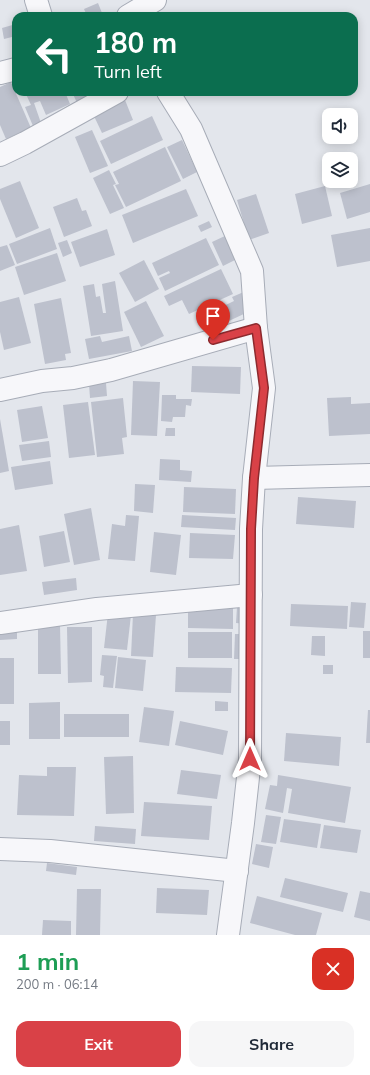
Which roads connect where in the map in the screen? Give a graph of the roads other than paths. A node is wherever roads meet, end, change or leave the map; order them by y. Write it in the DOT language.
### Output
graph roads {
  1 [pos="36,0"];
  2 [pos="155,0"];
  3 [pos="40,12"];
  4 [pos="135,12"];
  5 [pos="12,70"];
  6 [pos="0,73"];
  7 [pos="110,96"];
  8 [pos="170,96"];
  9 [pos="0,155"];
  10 [pos="256,328"];
  11 [pos="0,390"];
  12 [pos="370,475"];
  13 [pos="254,478"];
  14 [pos="251,595"];
  15 [pos="0,623"];
  16 [pos="0,849"];
  17 [pos="237,872"];
  18 [pos="228,935"];
  1 -- 3 [label="street"];
  2 -- 4 [label="street"];
  5 -- 6 [label="street"];
  7 -- 9 [label="street"];
  8 -- 10 [label="street"];
  10 -- 11 [label="street"];
  10 -- 13 [label="street"];
  12 -- 13 [label="street"];
  13 -- 14 [label="street"];
  14 -- 15 [label="street"];
  14 -- 17 [label="street"];
  16 -- 17 [label="street"];
  17 -- 18 [label="street"];
}
